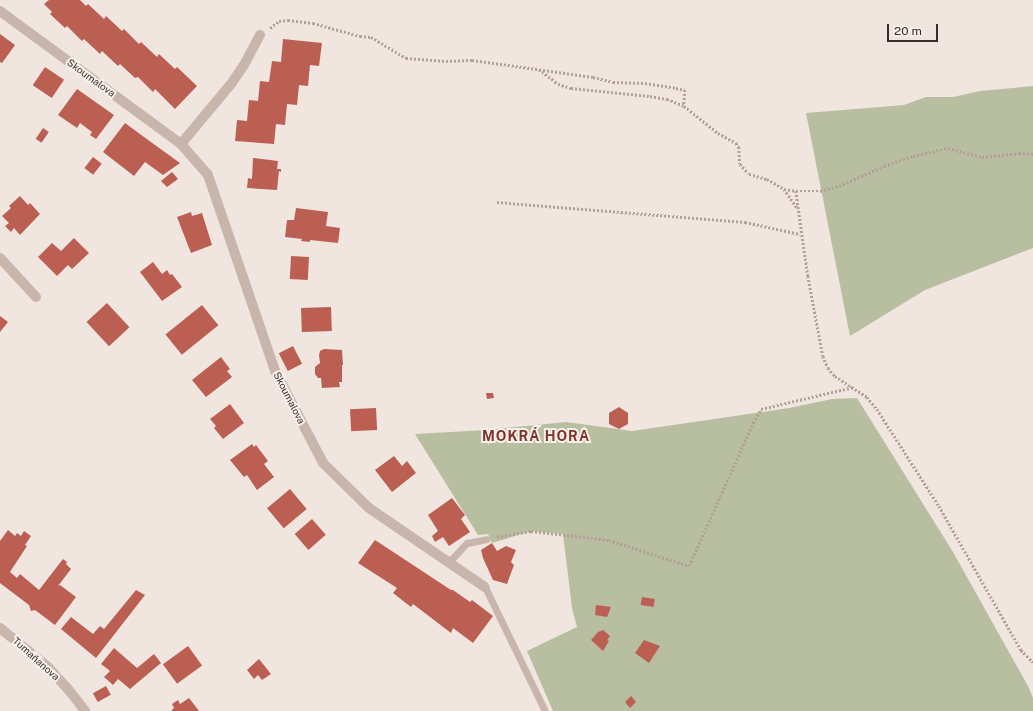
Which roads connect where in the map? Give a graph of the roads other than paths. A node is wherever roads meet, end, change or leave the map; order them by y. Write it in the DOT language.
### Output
graph roads {
  1 [pos="0,11"];
  2 [pos="260,35"];
  3 [pos="182,144"];
  4 [pos="0,258"];
  5 [pos="36,297"];
  6 [pos="487,539"];
  7 [pos="448,562"];
  8 [pos="485,587"];
  9 [pos="0,628"];
  10 [pos="84,711"];
  11 [pos="545,711"];
  1 -- 3 [label="street, Skoumalova"];
  2 -- 3 [label="street"];
  3 -- 7 [label="street, Skoumalova"];
  4 -- 5 [label="street"];
  6 -- 7 [label="lane"];
  7 -- 8 [label="street, Skoumalova"];
  8 -- 11 [label="lane"];
  9 -- 10 [label="street, Tumaňanova"];
}
